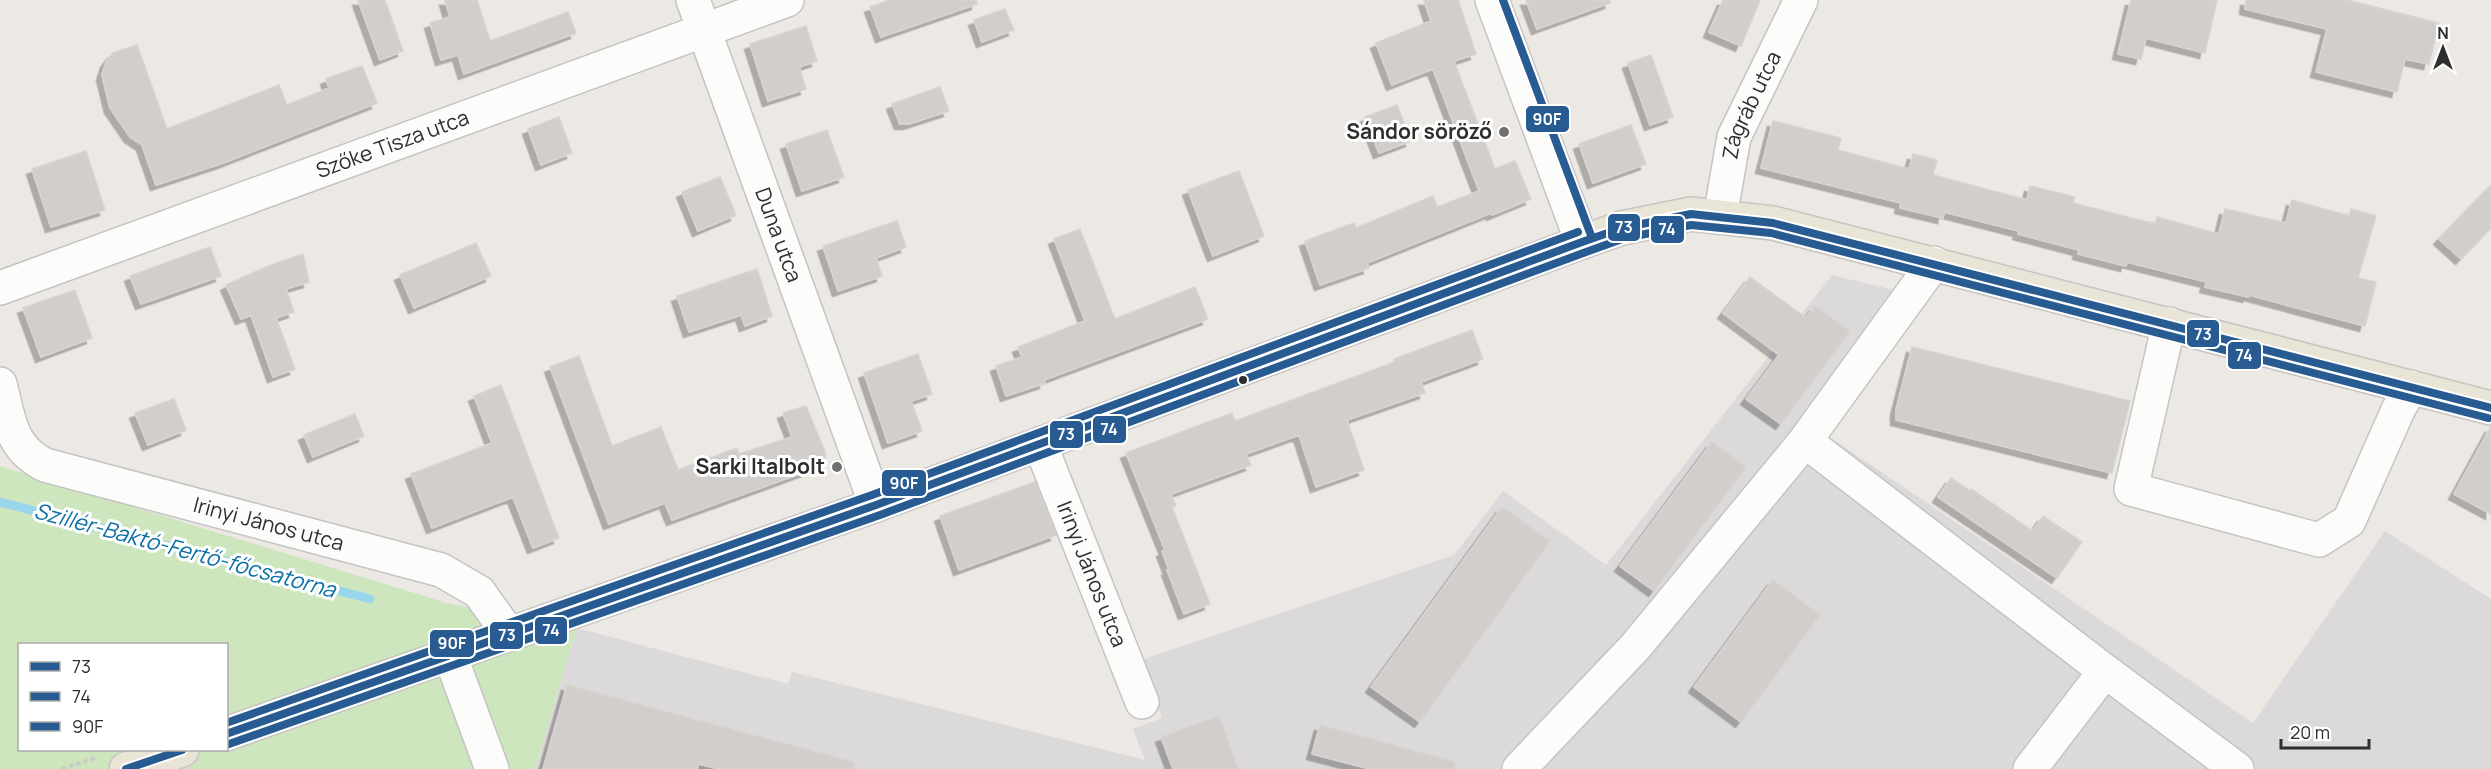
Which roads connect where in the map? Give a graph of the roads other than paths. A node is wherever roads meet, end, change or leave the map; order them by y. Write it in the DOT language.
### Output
graph roads {
  1 [pos="693,0"];
  2 [pos="787,0"];
  3 [pos="1492,0"];
  4 [pos="1801,0"];
  5 [pos="703,30"];
  6 [pos="1720,217"];
  7 [pos="1582,242"];
  8 [pos="1934,263"];
  9 [pos="0,288"];
  10 [pos="2169,324"];
  11 [pos="0,384"];
  12 [pos="2411,387"];
  13 [pos="2490,405"];
  14 [pos="1805,441"];
  15 [pos="1040,444"];
  16 [pos="876,505"];
  17 [pos="501,637"];
  18 [pos="450,655"];
  19 [pos="2105,671"];
  20 [pos="1142,702"];
  21 [pos="228,733"];
  22 [pos="177,751"];
  23 [pos="114,763"];
  24 [pos="492,769"];
  25 [pos="1520,769"];
  26 [pos="2030,769"];
  27 [pos="2237,769"];
  1 -- 5 [label="street, Duna utca"];
  2 -- 5 [label="street, Szőke Tisza utca"];
  3 -- 7 [label="street"];
  4 -- 6 [label="street, Zágráb utca"];
  5 -- 9 [label="street, Szőke Tisza utca"];
  5 -- 16 [label="street, Duna utca"];
  6 -- 7 [label="main road"];
  6 -- 8 [label="main road"];
  7 -- 15 [label="main road"];
  8 -- 10 [label="main road"];
  8 -- 14 [label="street"];
  10 -- 12 [label="main road"];
  10 -- 12 [label="street"];
  11 -- 17 [label="street, Irinyi János utca"];
  12 -- 13 [label="main road"];
  14 -- 19 [label="street"];
  14 -- 25 [label="street"];
  15 -- 16 [label="main road"];
  15 -- 20 [label="street, Irinyi János utca"];
  16 -- 17 [label="main road"];
  17 -- 18 [label="main road"];
  18 -- 21 [label="main road"];
  18 -- 24 [label="street"];
  19 -- 26 [label="street"];
  19 -- 27 [label="street"];
  22 -- 23 [label="main road"];
}
